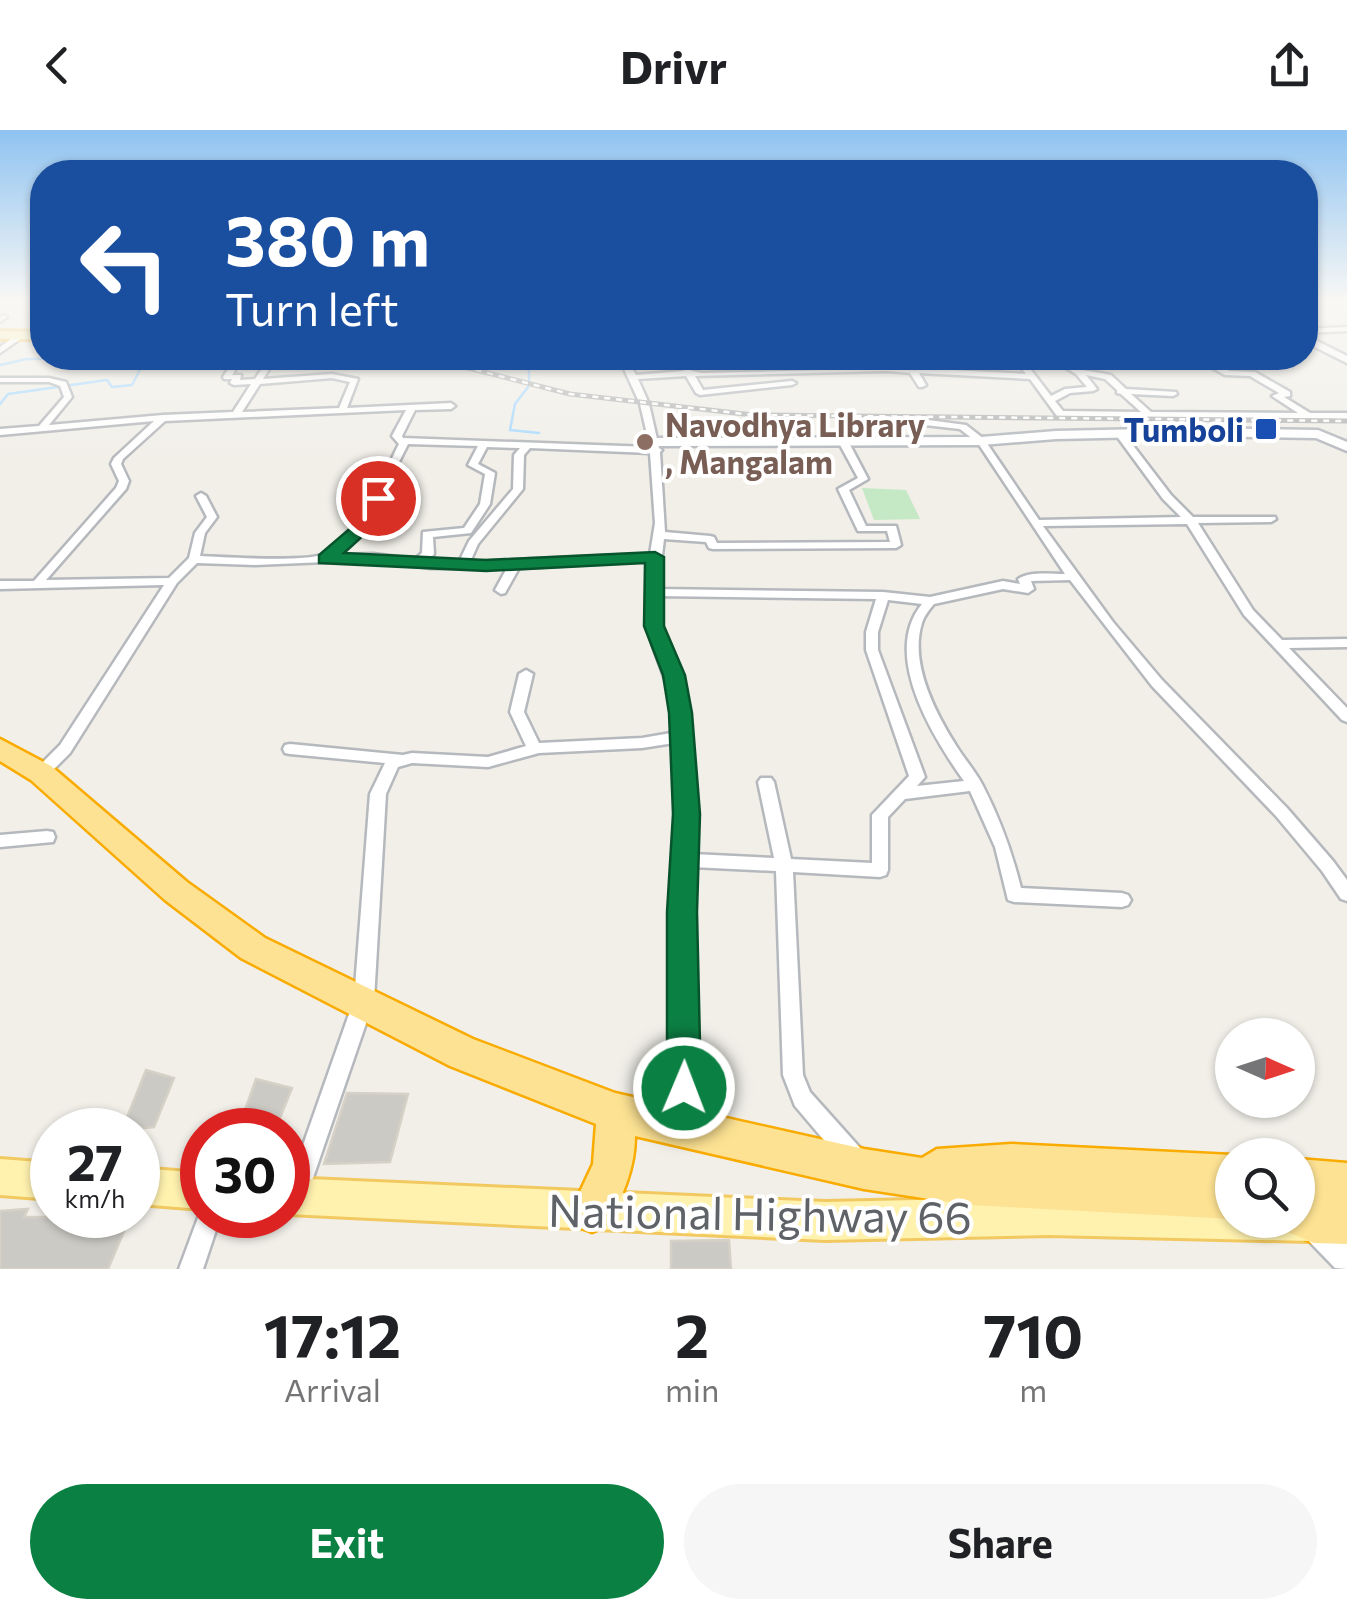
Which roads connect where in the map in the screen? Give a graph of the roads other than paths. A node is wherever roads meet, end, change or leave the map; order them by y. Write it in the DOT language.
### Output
graph roads {
  1 [pos="231,370"];
  2 [pos="264,370"];
  3 [pos="630,370"];
  4 [pos="686,370"];
  5 [pos="862,370"];
  6 [pos="1026,370"];
  7 [pos="1084,370"];
  8 [pos="1223,370"];
  9 [pos="917,371"];
  10 [pos="688,373"];
  11 [pos="1029,376"];
  12 [pos="635,378"];
  13 [pos="823,379"];
  14 [pos="0,380"];
  15 [pos="257,381"];
  16 [pos="922,385"];
  17 [pos="1120,391"];
  18 [pos="1173,394"];
  19 [pos="1050,400"];
  20 [pos="414,406"];
  21 [pos="450,406"];
  22 [pos="342,410"];
  23 [pos="1149,415"];
  24 [pos="235,416"];
  25 [pos="1309,416"];
  26 [pos="1347,416"];
  27 [pos="163,418"];
  28 [pos="928,424"];
  29 [pos="42,428"];
  30 [pos="0,432"];
  31 [pos="1119,433"];
  32 [pos="981,441"];
  33 [pos="405,442"];
  34 [pos="843,442"];
  35 [pos="484,446"];
  36 [pos="656,446"];
  37 [pos="526,447"];
  38 [pos="1347,447"];
  39 [pos="201,496"];
  40 [pos="1271,519"];
  41 [pos="1191,520"];
  42 [pos="1035,524"];
  43 [pos="659,535"];
  44 [pos="655,557"];
  45 [pos="194,559"];
  46 [pos="326,559"];
  47 [pos="418,563"];
  48 [pos="515,565"];
  49 [pos="463,566"];
  50 [pos="1071,577"];
  51 [pos="172,581"];
  52 [pos="0,584"];
  53 [pos="37,584"];
  54 [pos="501,590"];
  55 [pos="654,592"];
  56 [pos="883,596"];
  57 [pos="930,601"];
  58 [pos="1347,643"];
  59 [pos="1280,644"];
  60 [pos="526,674"];
  61 [pos="1341,705"];
  62 [pos="1347,717"];
  63 [pos="680,732"];
  64 [pos="0,748"];
  65 [pos="290,749"];
  66 [pos="534,749"];
  67 [pos="399,759"];
  68 [pos="40,773"];
  69 [pos="766,782"];
  70 [pos="975,785"];
  71 [pos="902,794"];
  72 [pos="47,837"];
  73 [pos="0,841"];
  74 [pos="684,860"];
  75 [pos="784,866"];
  76 [pos="1347,894"];
  77 [pos="1122,900"];
  78 [pos="364,1000"];
  79 [pos="615,1112"];
  80 [pos="684,1128"];
  81 [pos="310,1147"];
  82 [pos="878,1171"];
  83 [pos="1215,1174"];
  84 [pos="0,1178"];
  85 [pos="30,1180"];
  86 [pos="1315,1180"];
  87 [pos="1347,1183"];
  88 [pos="310,1197"];
  89 [pos="1215,1198"];
  90 [pos="592,1211"];
  91 [pos="1315,1213"];
  92 [pos="1215,1220"];
  93 [pos="202,1238"];
  94 [pos="1347,1256"];
  95 [pos="191,1269"];
  1 -- 15 [label="street"];
  2 -- 15 [label="street"];
  3 -- 12 [label="street"];
  4 -- 10 [label="street"];
  5 -- 9 [label="street"];
  5 -- 10 [label="street"];
  6 -- 11 [label="street"];
  7 -- 17 [label="street"];
  7 -- 19 [label="street"];
  8 -- 25 [label="street"];
  9 -- 11 [label="street"];
  9 -- 16 [label="street"];
  10 -- 12 [label="street"];
  10 -- 13 [label="street"];
  11 -- 19 [label="street"];
  12 -- 36 [label="street"];
  14 -- 29 [label="street"];
  15 -- 22 [label="street"];
  15 -- 24 [label="street"];
  17 -- 18 [label="street"];
  17 -- 23 [label="street"];
  19 -- 23 [label="street"];
  20 -- 21 [label="street"];
  20 -- 22 [label="street"];
  20 -- 33 [label="street"];
  22 -- 24 [label="street"];
  23 -- 25 [label="street"];
  24 -- 27 [label="street"];
  25 -- 26 [label="street"];
  27 -- 29 [label="street"];
  27 -- 53 [label="street"];
  28 -- 32 [label="street"];
  29 -- 30 [label="street"];
  31 -- 32 [label="street"];
  31 -- 38 [label="street"];
  31 -- 41 [label="street"];
  32 -- 34 [label="street"];
  32 -- 42 [label="street"];
  33 -- 35 [label="street"];
  33 -- 46 [label="street"];
  34 -- 36 [label="street"];
  34 -- 43 [label="street"];
  35 -- 37 [label="street"];
  35 -- 47 [label="street"];
  36 -- 37 [label="street"];
  36 -- 43 [label="street"];
  37 -- 49 [label="street"];
  39 -- 45 [label="street"];
  40 -- 41 [label="street"];
  41 -- 42 [label="street"];
  41 -- 59 [label="street"];
  42 -- 50 [label="street"];
  43 -- 44 [label="street"];
  44 -- 48 [label="street"];
  44 -- 55 [label="street"];
  45 -- 46 [label="street"];
  45 -- 51 [label="street"];
  46 -- 47 [label="street"];
  47 -- 49 [label="street"];
  48 -- 49 [label="street"];
  48 -- 54 [label="street"];
  50 -- 57 [label="street"];
  50 -- 76 [label="street"];
  51 -- 53 [label="street"];
  51 -- 68 [label="street"];
  52 -- 53 [label="street"];
  55 -- 56 [label="street"];
  55 -- 63 [label="street"];
  56 -- 57 [label="street"];
  56 -- 71 [label="street"];
  57 -- 70 [label="street"];
  58 -- 59 [label="street"];
  59 -- 61 [label="street"];
  60 -- 66 [label="street"];
  61 -- 62 [label="street"];
  63 -- 66 [label="street"];
  63 -- 74 [label="street"];
  64 -- 68 [label="highway"];
  65 -- 67 [label="street"];
  66 -- 67 [label="street"];
  67 -- 78 [label="street"];
  68 -- 78 [label="highway"];
  69 -- 75 [label="street"];
  70 -- 71 [label="street"];
  70 -- 77 [label="street"];
  71 -- 75 [label="street"];
  72 -- 73 [label="street"];
  74 -- 75 [label="street"];
  74 -- 80 [label="street"];
  75 -- 82 [label="street"];
  78 -- 79 [label="highway"];
  78 -- 81 [label="street"];
  79 -- 80 [label="highway"];
  79 -- 90 [label="highway"];
  80 -- 82 [label="highway"];
  82 -- 83 [label="highway"];
  82 -- 89 [label="highway"];
  84 -- 85 [label="main road"];
  86 -- 87 [label="highway"];
  88 -- 90 [label="main road, National Highway 66"];
  90 -- 92 [label="main road, National Highway 66"];
  91 -- 94 [label="street"];
  93 -- 95 [label="street"];
}
